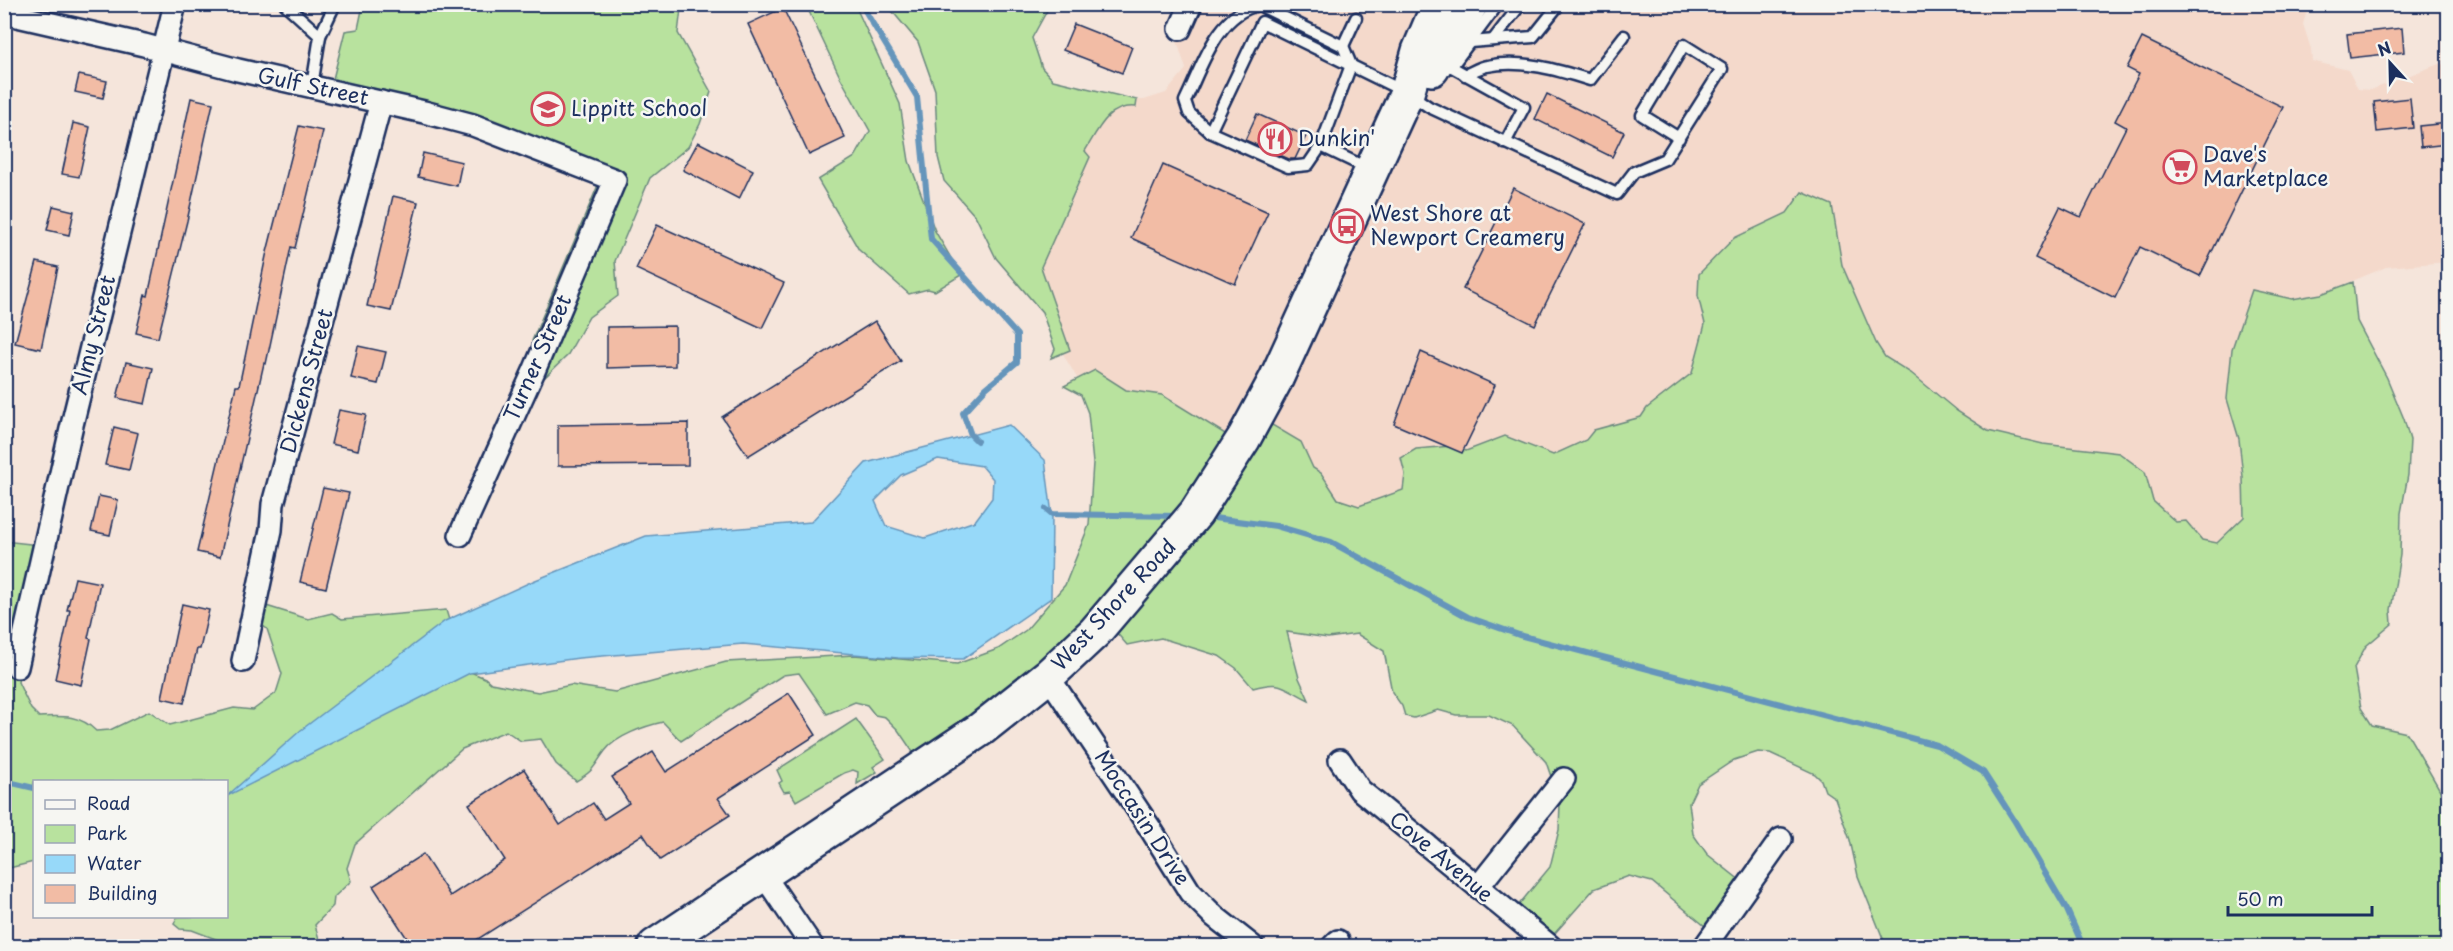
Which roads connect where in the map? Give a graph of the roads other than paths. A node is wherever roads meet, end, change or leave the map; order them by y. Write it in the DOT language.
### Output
graph roads {
  1 [pos="175,4"];
  2 [pos="285,4"];
  3 [pos="335,4"];
  4 [pos="1191,4"];
  5 [pos="1438,4"];
  6 [pos="1471,4"];
  7 [pos="1498,4"];
  8 [pos="1521,4"];
  9 [pos="1555,4"];
  10 [pos="1267,6"];
  11 [pos="4,14"];
  12 [pos="1356,18"];
  13 [pos="1180,29"];
  14 [pos="320,36"];
  15 [pos="1624,36"];
  16 [pos="1493,40"];
  17 [pos="1343,46"];
  18 [pos="163,51"];
  19 [pos="1455,56"];
  20 [pos="1351,65"];
  21 [pos="312,87"];
  22 [pos="1410,95"];
  23 [pos="381,102"];
  24 [pos="1210,132"];
  25 [pos="1679,138"];
  26 [pos="1505,143"];
  27 [pos="1321,146"];
  28 [pos="1378,157"];
  29 [pos="615,180"];
  30 [pos="460,536"];
  31 [pos="243,662"];
  32 [pos="17,667"];
  33 [pos="1048,676"];
  34 [pos="1340,760"];
  35 [pos="1564,778"];
  36 [pos="1781,839"];
  37 [pos="763,874"];
  38 [pos="1478,887"];
  39 [pos="655,946"];
  40 [pos="812,946"];
  41 [pos="1252,946"];
  42 [pos="1550,946"];
  43 [pos="1705,946"];
  1 -- 18 [label="street, Almy Street"];
  2 -- 14 [label="lane"];
  3 -- 14 [label="lane"];
  4 -- 13 [label="street"];
  5 -- 22 [label="main road, West Shore Road"];
  6 -- 19 [label="main road, West Shore Road"];
  7 -- 19 [label="lane"];
  8 -- 16 [label="lane"];
  9 -- 16 [label="lane"];
  10 -- 17 [label="lane"];
  10 -- 24 [label="lane"];
  11 -- 18 [label="street, Gulf Street"];
  12 -- 17 [label="lane"];
  14 -- 21 [label="lane"];
  15 -- 19 [label="lane"];
  16 -- 19 [label="lane"];
  17 -- 20 [label="lane"];
  18 -- 21 [label="street, Gulf Street"];
  18 -- 32 [label="street, Almy Street"];
  19 -- 22 [label="main road, West Shore Road"];
  19 -- 26 [label="lane"];
  20 -- 22 [label="lane"];
  20 -- 24 [label="lane"];
  20 -- 27 [label="lane"];
  21 -- 23 [label="street, Gulf Street"];
  22 -- 26 [label="lane"];
  22 -- 28 [label="main road, West Shore Road"];
  23 -- 29 [label="street, Gulf Street"];
  23 -- 31 [label="street, Dickens Street"];
  24 -- 27 [label="lane"];
  25 -- 25 [label="lane"];
  25 -- 26 [label="lane"];
  27 -- 28 [label="lane"];
  28 -- 33 [label="main road, West Shore Road"];
  29 -- 30 [label="street, Turner Street"];
  33 -- 37 [label="main road, West Shore Road"];
  33 -- 41 [label="street, Moccasin Drive"];
  34 -- 38 [label="street, Cove Avenue"];
  35 -- 38 [label="street"];
  36 -- 43 [label="street"];
  37 -- 39 [label="main road, West Shore Road"];
  37 -- 40 [label="street"];
  38 -- 42 [label="street, Cove Avenue"];
}
